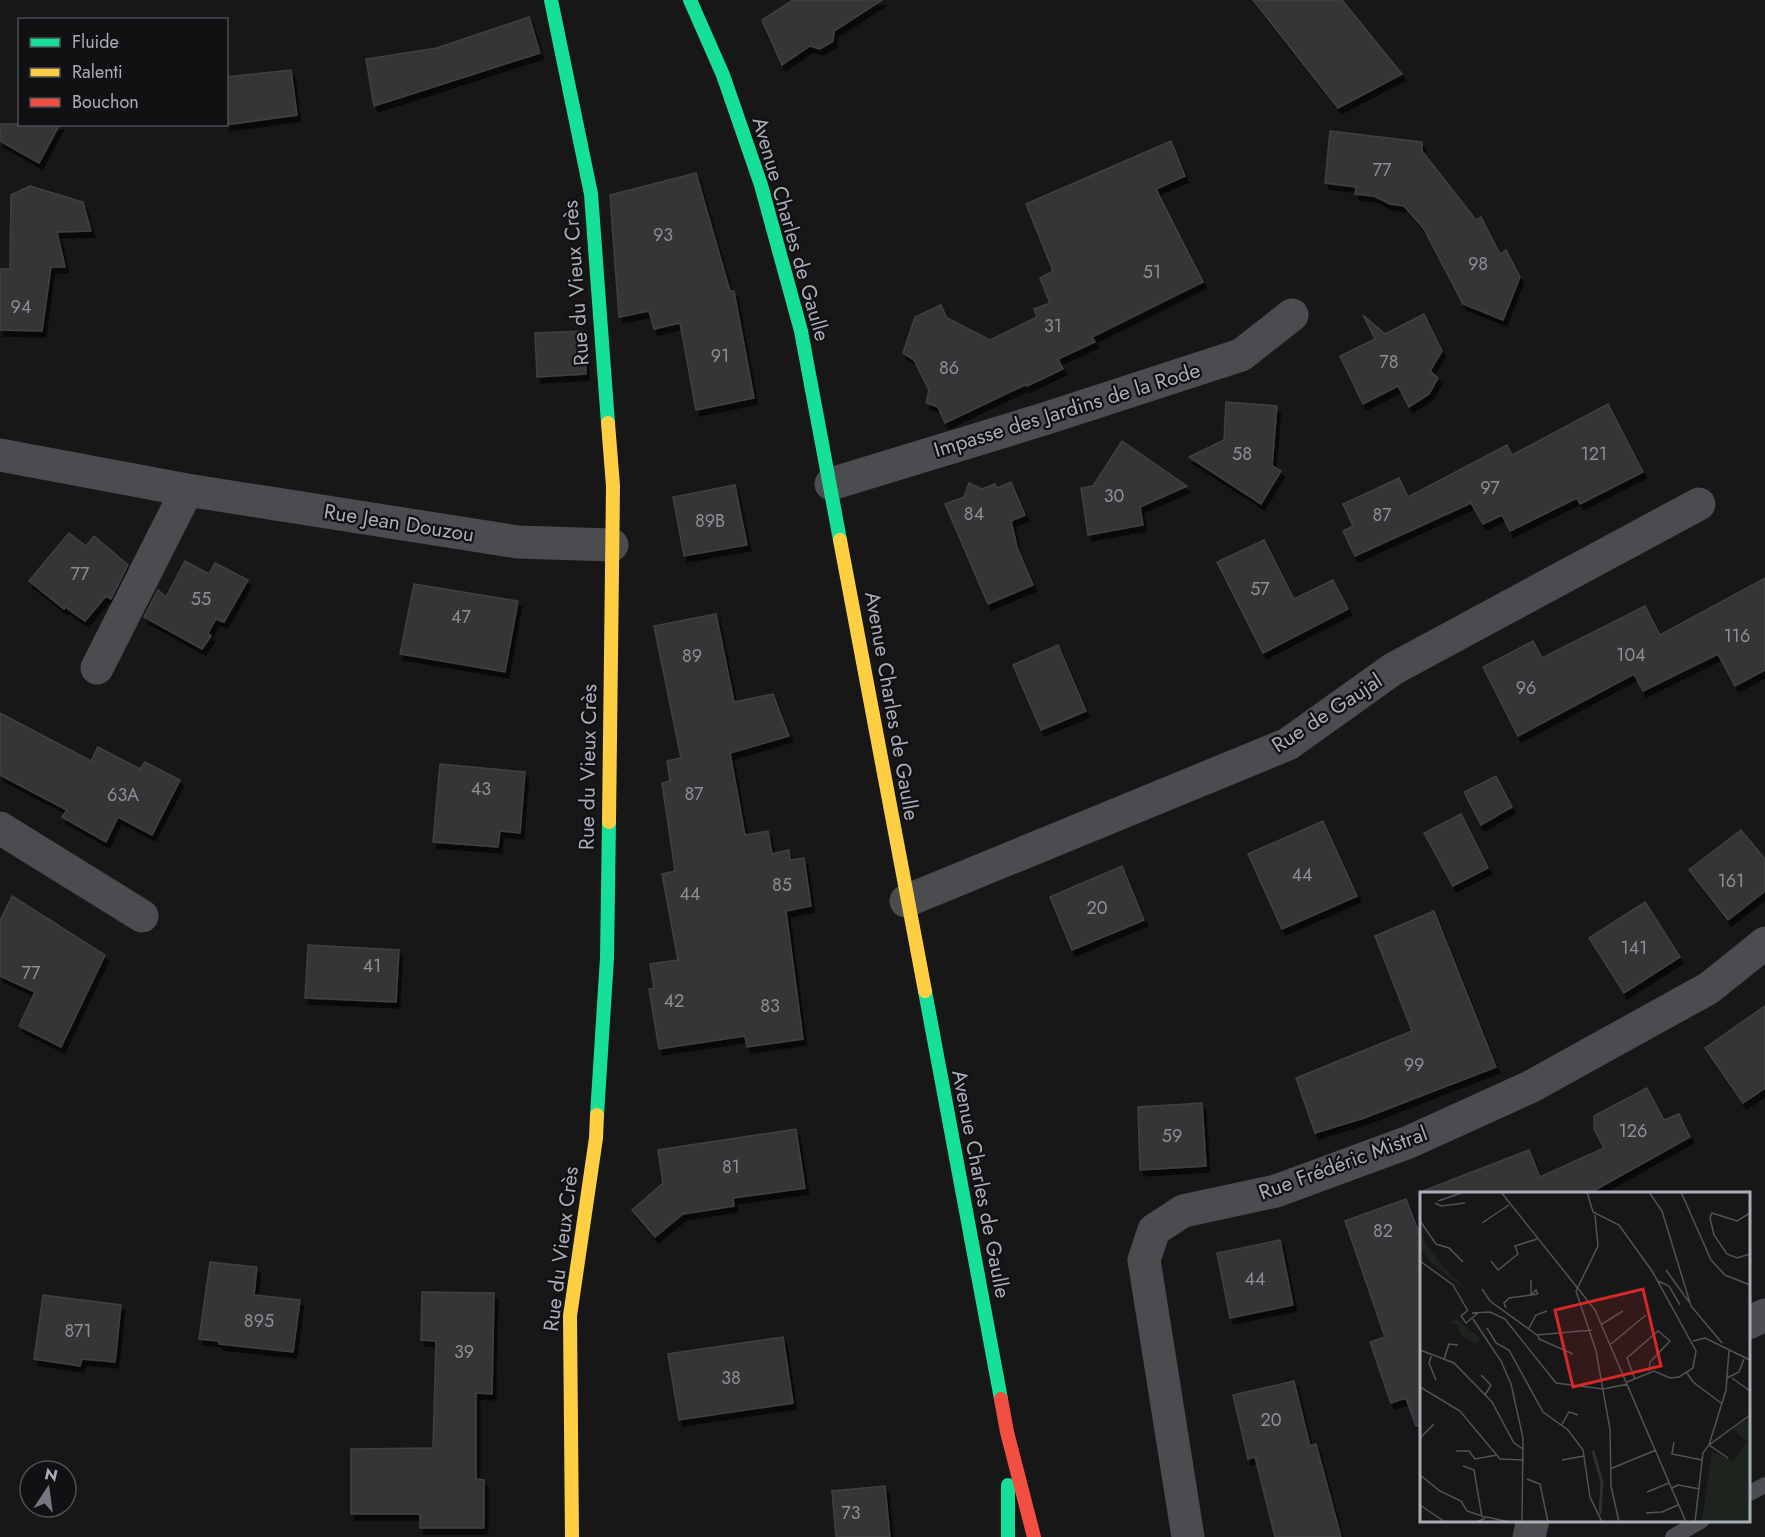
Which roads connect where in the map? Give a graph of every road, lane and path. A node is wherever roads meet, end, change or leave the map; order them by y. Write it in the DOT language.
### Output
graph roads {
  1 [pos="551,0"];
  2 [pos="690,0"];
  3 [pos="1292,315"];
  4 [pos="0,455"];
  5 [pos="831,484"];
  6 [pos="187,490"];
  7 [pos="1699,504"];
  8 [pos="612,545"];
  9 [pos="97,668"];
  10 [pos="0,828"];
  11 [pos="906,901"];
  12 [pos="142,916"];
  13 [pos="1765,944"];
  14 [pos="1765,1315"];
  15 [pos="1750,1322"];
  16 [pos="1007,1432"];
  17 [pos="1765,1485"];
  18 [pos="1750,1493"];
  19 [pos="1533,1522"];
  20 [pos="1700,1522"];
  21 [pos="572,1537"];
  22 [pos="1008,1537"];
  23 [pos="1034,1537"];
  24 [pos="1188,1537"];
  25 [pos="1529,1537"];
  26 [pos="1673,1537"];
  1 -- 8 [label="main road, Rue du Vieux Crès"];
  2 -- 5 [label="main road, Avenue Charles de Gaulle"];
  3 -- 5 [label="street, Impasse des Jardins de la Rode"];
  4 -- 6 [label="street, Rue Jean Douzou"];
  5 -- 11 [label="main road, Avenue Charles de Gaulle"];
  6 -- 8 [label="street, Rue Jean Douzou"];
  6 -- 9 [label="street"];
  7 -- 11 [label="street, Rue de Gaujal"];
  8 -- 21 [label="main road, Rue du Vieux Crès"];
  10 -- 12 [label="street"];
  11 -- 16 [label="main road, Avenue Charles de Gaulle"];
  13 -- 24 [label="street, Rue Frédéric Mistral"];
  14 -- 15 [label="street"];
  16 -- 22 [label="main road, Avenue Charles de Gaulle"];
  16 -- 23 [label="main road, Avenue Charles de Gaulle"];
  17 -- 18 [label="lane"];
  19 -- 25 [label="street"];
  20 -- 26 [label="lane"];
}
